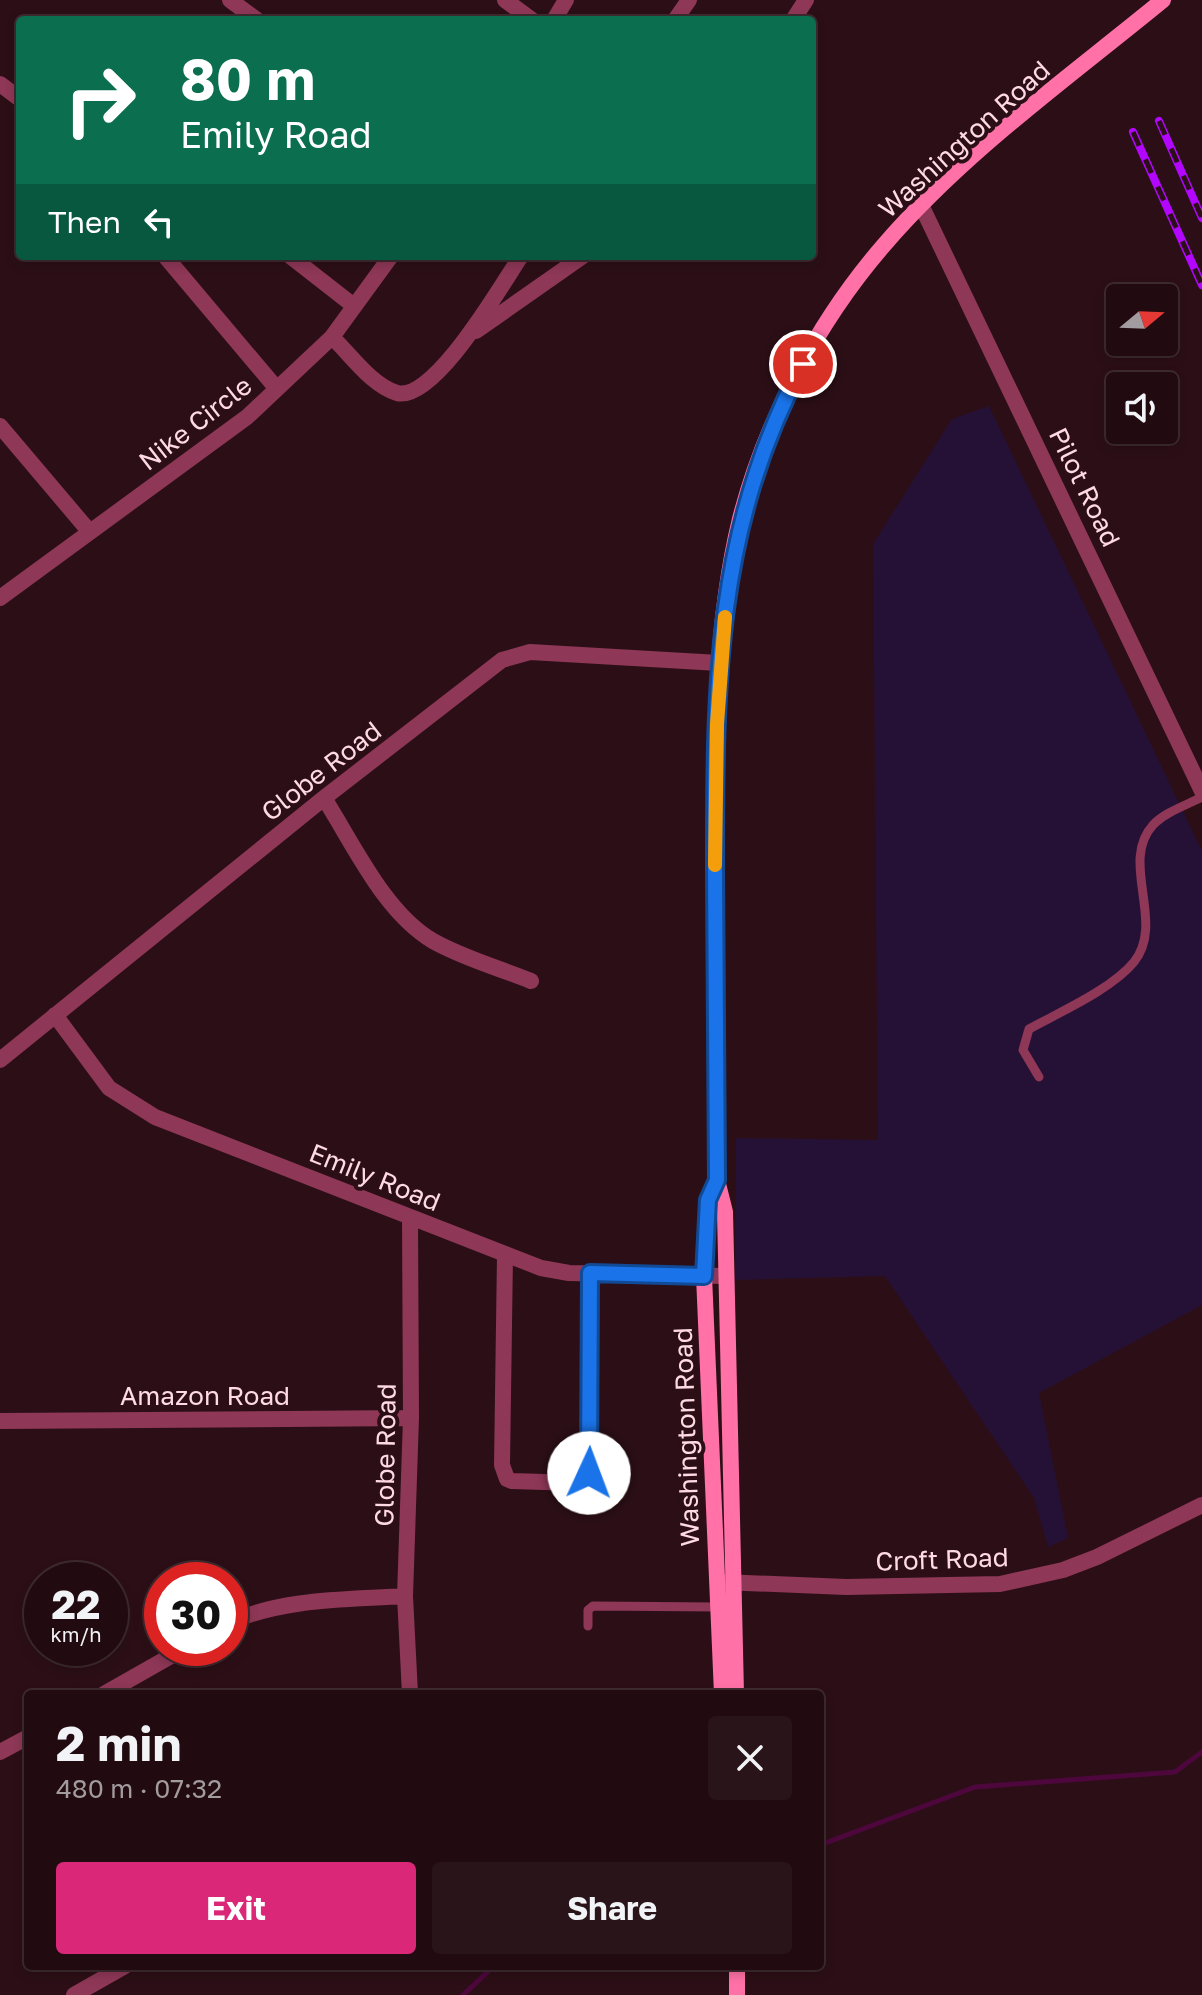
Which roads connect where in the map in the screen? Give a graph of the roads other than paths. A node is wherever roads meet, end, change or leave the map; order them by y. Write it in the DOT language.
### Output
graph roads {
  1 [pos="230,0"];
  2 [pos="505,0"];
  3 [pos="1163,0"];
  4 [pos="252,16"];
  5 [pos="527,16"];
  6 [pos="921,205"];
  7 [pos="168,260"];
  8 [pos="295,260"];
  9 [pos="388,260"];
  10 [pos="518,260"];
  11 [pos="577,260"];
  12 [pos="354,306"];
  13 [pos="332,337"];
  14 [pos="468,337"];
  15 [pos="277,389"];
  16 [pos="0,426"];
  17 [pos="89,531"];
  18 [pos="0,598"];
  19 [pos="719,663"];
  20 [pos="1195,756"];
  21 [pos="1202,791"];
  22 [pos="1202,797"];
  23 [pos="324,798"];
  24 [pos="531,981"];
  25 [pos="55,1015"];
  26 [pos="0,1060"];
  27 [pos="1039,1077"];
  28 [pos="717,1180"];
  29 [pos="410,1217"];
  30 [pos="505,1255"];
  31 [pos="590,1273"];
  32 [pos="704,1276"];
  33 [pos="724,1276"];
  34 [pos="411,1418"];
  35 [pos="0,1421"];
  36 [pos="1202,1505"];
  37 [pos="724,1582"];
  38 [pos="405,1596"];
  39 [pos="717,1607"];
  40 [pos="248,1616"];
  41 [pos="588,1626"];
  42 [pos="153,1666"];
  43 [pos="111,1690"];
  44 [pos="410,1690"];
  45 [pos="722,1690"];
  46 [pos="736,1690"];
  47 [pos="24,1739"];
  48 [pos="0,1752"];
  49 [pos="118,1970"];
  50 [pos="737,1970"];
  51 [pos="74,1995"];
  52 [pos="737,1995"];
  1 -- 4 [label="street"];
  2 -- 5 [label="street"];
  3 -- 6 [label="main road, Washington Road"];
  6 -- 19 [label="main road, Washington Road"];
  6 -- 20 [label="street, Pilot Road"];
  7 -- 15 [label="street"];
  8 -- 12 [label="street"];
  9 -- 12 [label="street, Nike Circle"];
  10 -- 14 [label="street"];
  11 -- 14 [label="street"];
  12 -- 13 [label="street, Nike Circle"];
  13 -- 14 [label="street"];
  13 -- 15 [label="street, Nike Circle"];
  15 -- 17 [label="street, Nike Circle"];
  16 -- 17 [label="street"];
  17 -- 18 [label="street, Nike Circle"];
  19 -- 23 [label="street, Globe Road"];
  19 -- 28 [label="main road, Washington Road"];
  20 -- 21 [label="street, Pilot Road"];
  22 -- 27 [label="lane"];
  23 -- 24 [label="street"];
  23 -- 25 [label="street, Globe Road"];
  25 -- 26 [label="street, Globe Road"];
  25 -- 29 [label="street, Emily Road"];
  28 -- 32 [label="main road, Washington Road"];
  28 -- 33 [label="main road, Washington Road"];
  29 -- 30 [label="street, Emily Road"];
  29 -- 34 [label="street, Globe Road"];
  30 -- 31 [label="street, Emily Road"];
  30 -- 31 [label="street"];
  31 -- 32 [label="street, Emily Road"];
  32 -- 33 [label="street, Emily Road"];
  32 -- 37 [label="main road, Washington Road"];
  33 -- 37 [label="main road, Washington Road"];
  34 -- 35 [label="street, Amazon Road"];
  34 -- 38 [label="street, Globe Road"];
  36 -- 37 [label="street, Croft Road"];
  37 -- 39 [label="main road, Washington Road"];
  37 -- 46 [label="main road, Washington Road"];
  38 -- 40 [label="street"];
  38 -- 44 [label="street, Globe Road"];
  39 -- 41 [label="lane"];
  39 -- 45 [label="main road, Washington Road"];
  42 -- 43 [label="street"];
  47 -- 48 [label="street"];
  49 -- 51 [label="street"];
  50 -- 52 [label="main road"];
}
